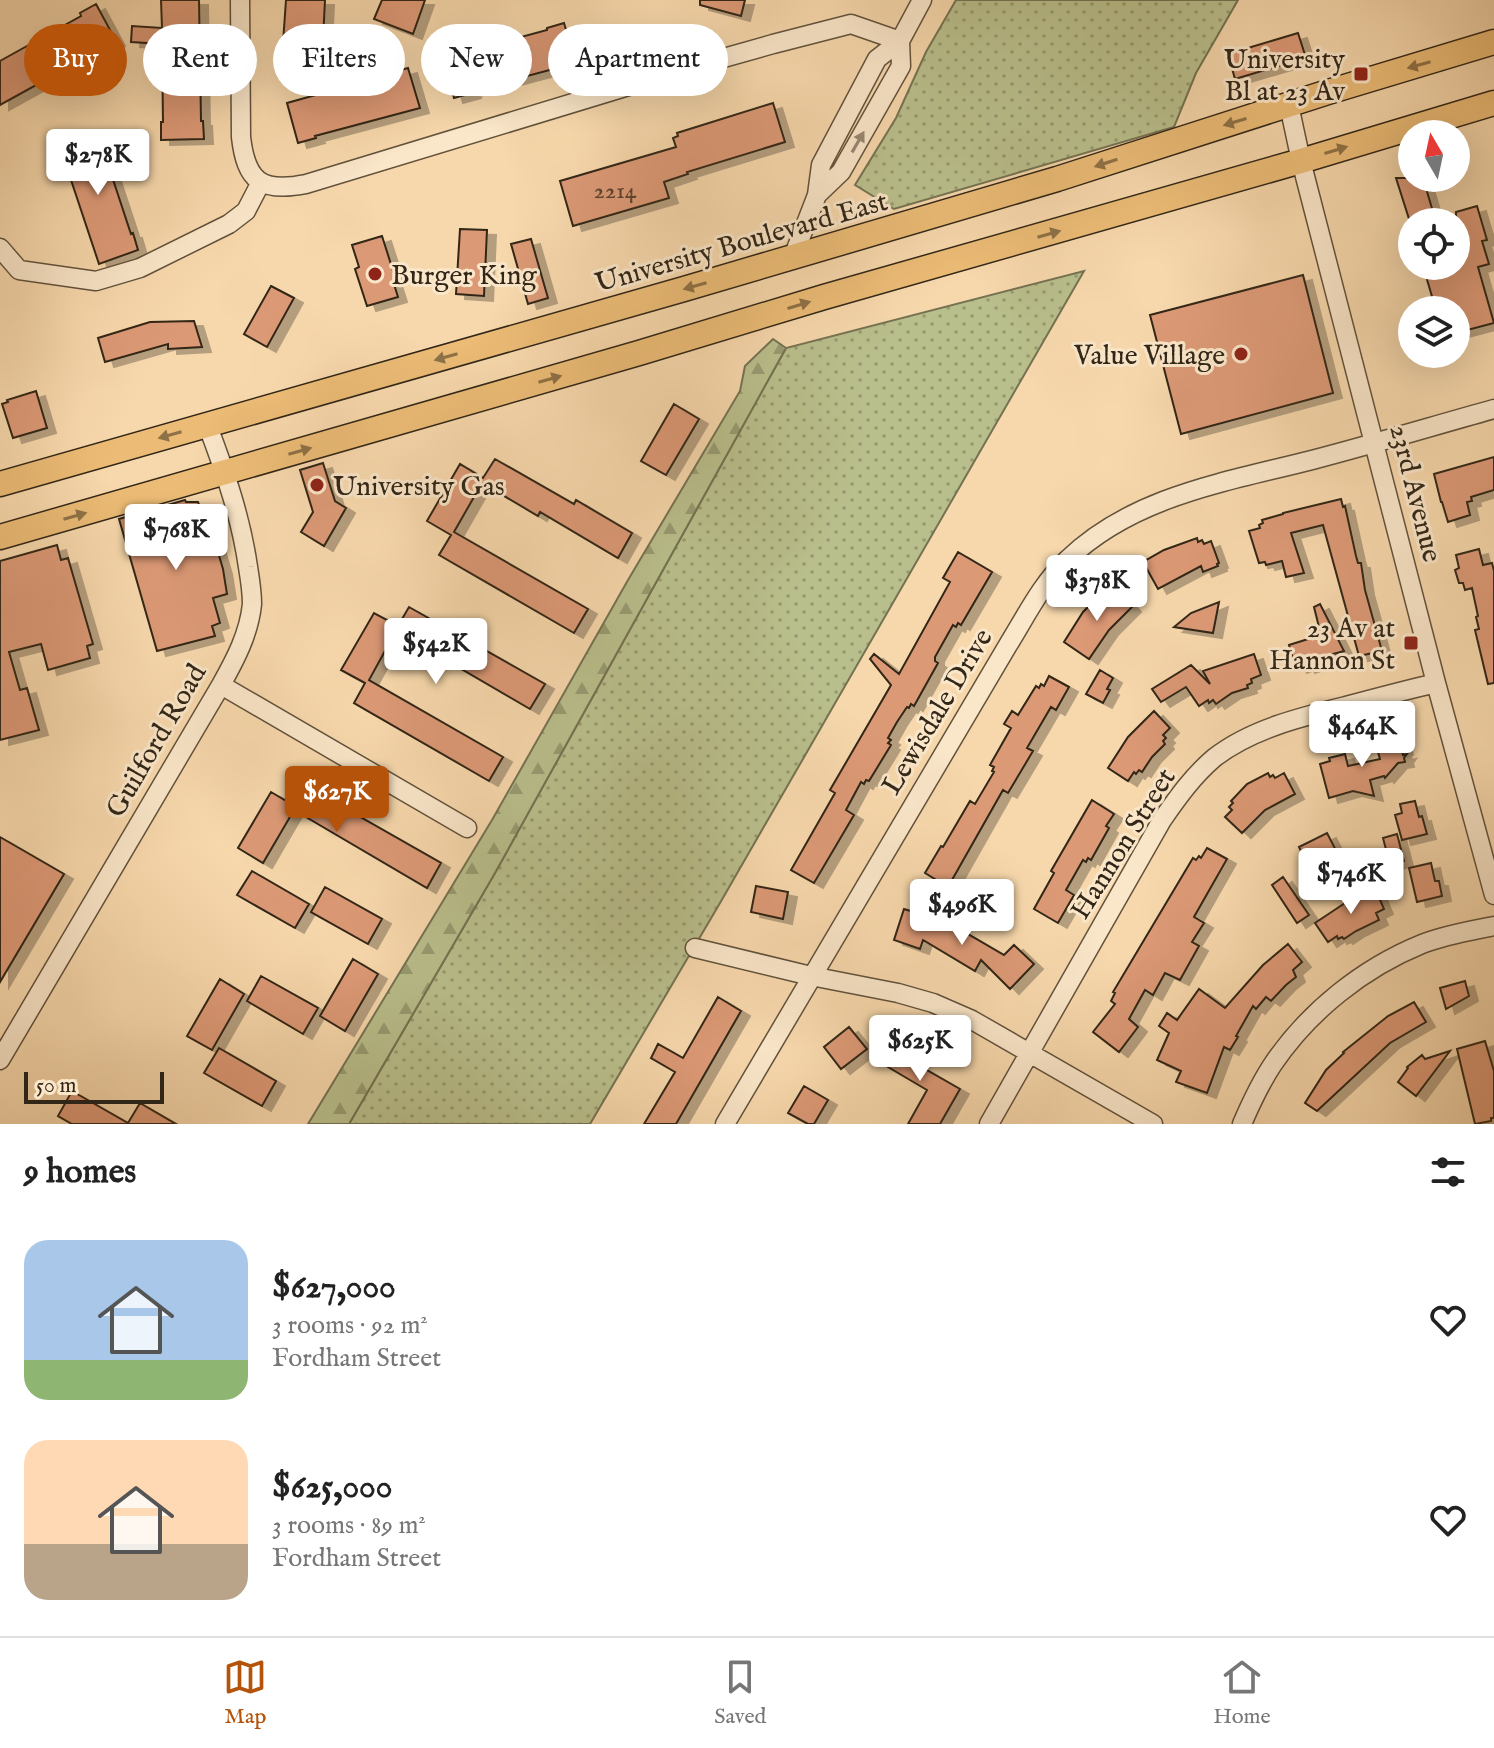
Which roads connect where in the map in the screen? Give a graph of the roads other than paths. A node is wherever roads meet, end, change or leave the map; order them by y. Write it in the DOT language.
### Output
graph roads {
  1 [pos="240,0"];
  2 [pos="922,0"];
  3 [pos="900,41"];
  4 [pos="1494,42"];
  5 [pos="1494,103"];
  6 [pos="1289,105"];
  7 [pos="1301,161"];
  8 [pos="261,182"];
  9 [pos="0,248"];
  10 [pos="793,257"];
  11 [pos="1494,409"];
  12 [pos="207,424"];
  13 [pos="1375,443"];
  14 [pos="225,473"];
  15 [pos="0,484"];
  16 [pos="0,537"];
  17 [pos="1436,683"];
  18 [pos="221,685"];
  19 [pos="467,828"];
  20 [pos="1494,895"];
  21 [pos="1494,926"];
  22 [pos="695,948"];
  23 [pos="811,976"];
  24 [pos="1030,1053"];
  25 [pos="0,1060"];
  26 [pos="725,1124"];
  27 [pos="989,1124"];
  28 [pos="1153,1124"];
  29 [pos="1242,1124"];
  1 -- 8 [label="street"];
  2 -- 3 [label="street"];
  3 -- 8 [label="street"];
  3 -- 10 [label="street"];
  4 -- 6 [label="main road, University Boulevard East, one-way"];
  7 -- 5 [label="main road, one-way"];
  6 -- 7 [label="street, 23rd Avenue"];
  6 -- 10 [label="main road, University Boulevard East, one-way"];
  7 -- 13 [label="street, 23rd Avenue"];
  14 -- 7 [label="main road, one-way"];
  8 -- 9 [label="street"];
  10 -- 12 [label="main road, University Boulevard East, one-way"];
  11 -- 13 [label="street, Lewisdale Drive"];
  12 -- 14 [label="street, Guilford Road"];
  12 -- 15 [label="main road, University Boulevard East, one-way"];
  13 -- 17 [label="street, 23rd Avenue"];
  13 -- 23 [label="street, Lewisdale Drive"];
  16 -- 14 [label="main road, one-way"];
  14 -- 18 [label="street, Guilford Road"];
  17 -- 20 [label="street, 23rd Avenue"];
  17 -- 24 [label="street, Hannon Street"];
  18 -- 19 [label="street"];
  18 -- 25 [label="street, Guilford Road"];
  21 -- 29 [label="street"];
  22 -- 23 [label="street"];
  23 -- 24 [label="street"];
  23 -- 26 [label="street, Lewisdale Drive"];
  24 -- 27 [label="street, Hannon Street"];
  24 -- 28 [label="street"];
}
